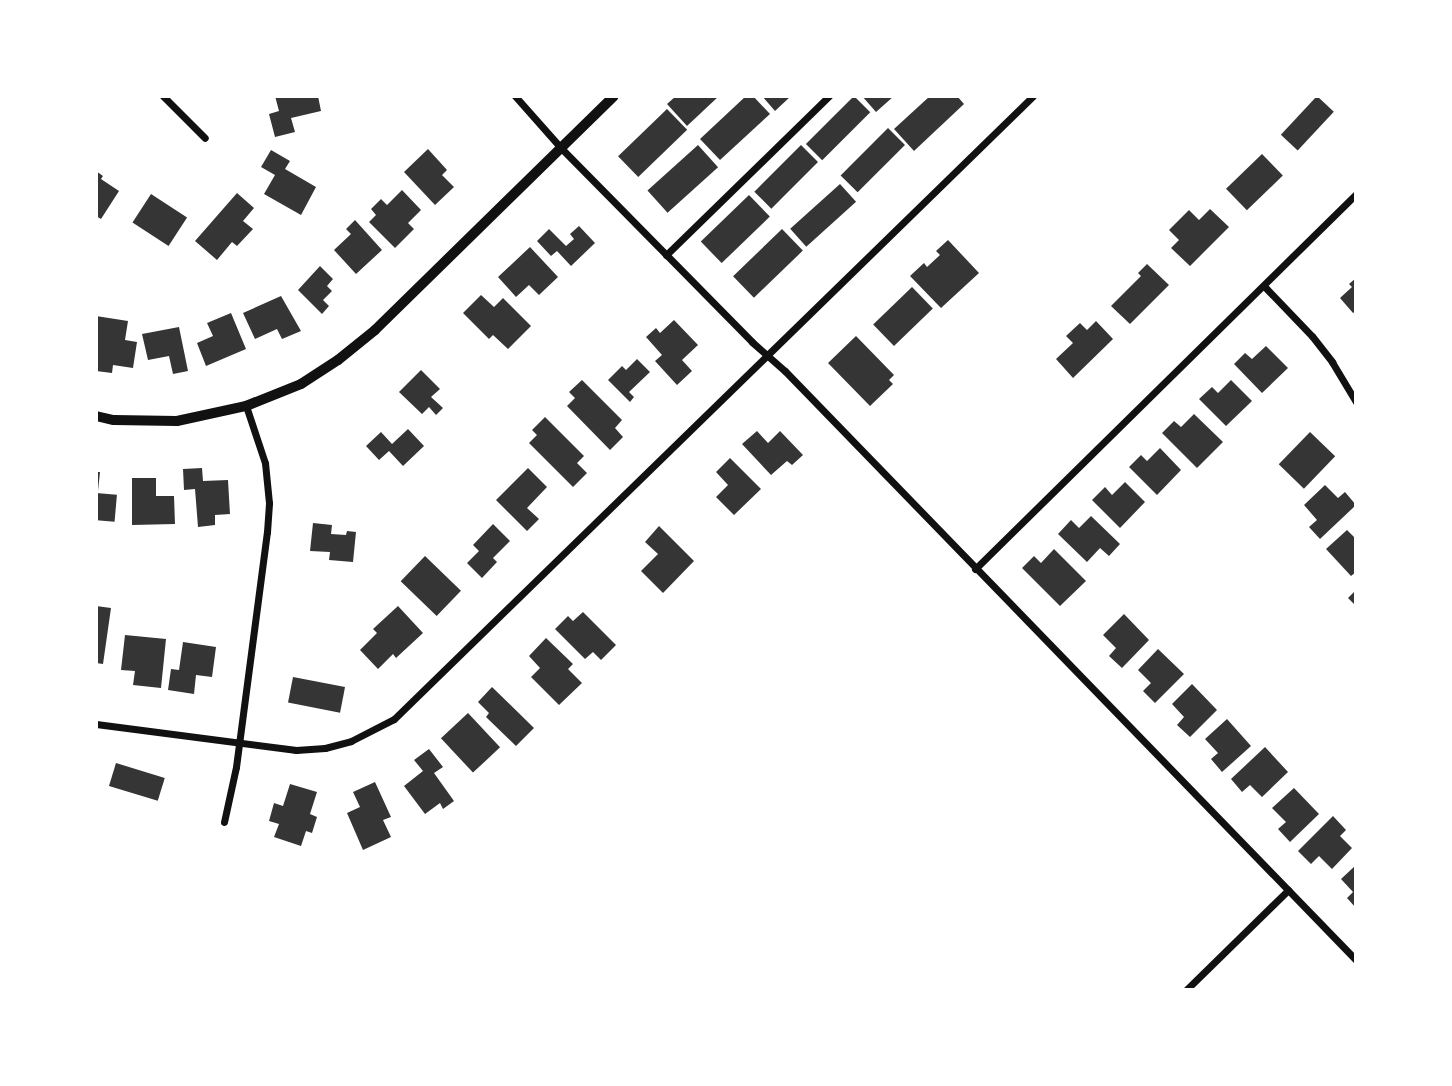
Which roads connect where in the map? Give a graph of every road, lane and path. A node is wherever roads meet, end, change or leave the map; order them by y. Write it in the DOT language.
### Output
graph roads {
  1 [pos="163,96"];
  2 [pos="515,96"];
  3 [pos="614,96"];
  4 [pos="829,96"];
  5 [pos="1033,96"];
  6 [pos="205,138"];
  7 [pos="561,148"];
  8 [pos="1356,194"];
  9 [pos="666,255"];
  10 [pos="1264,286"];
  11 [pos="767,355"];
  12 [pos="1356,402"];
  13 [pos="246,406"];
  14 [pos="96,416"];
  15 [pos="975,569"];
  16 [pos="96,724"];
  17 [pos="238,744"];
  18 [pos="223,822"];
  19 [pos="1288,890"];
  20 [pos="1356,960"];
  21 [pos="1186,990"];
  1 -- 6 [label="street"];
  2 -- 7 [label="street"];
  3 -- 7 [label="street"];
  4 -- 9 [label="street"];
  5 -- 11 [label="street"];
  7 -- 9 [label="street"];
  7 -- 13 [label="street"];
  8 -- 10 [label="street"];
  9 -- 11 [label="street"];
  10 -- 12 [label="street"];
  10 -- 15 [label="street"];
  11 -- 15 [label="street"];
  11 -- 17 [label="street"];
  13 -- 14 [label="street"];
  13 -- 17 [label="street"];
  15 -- 19 [label="street"];
  16 -- 17 [label="street"];
  17 -- 18 [label="street"];
  19 -- 20 [label="street"];
  19 -- 21 [label="street"];
}
